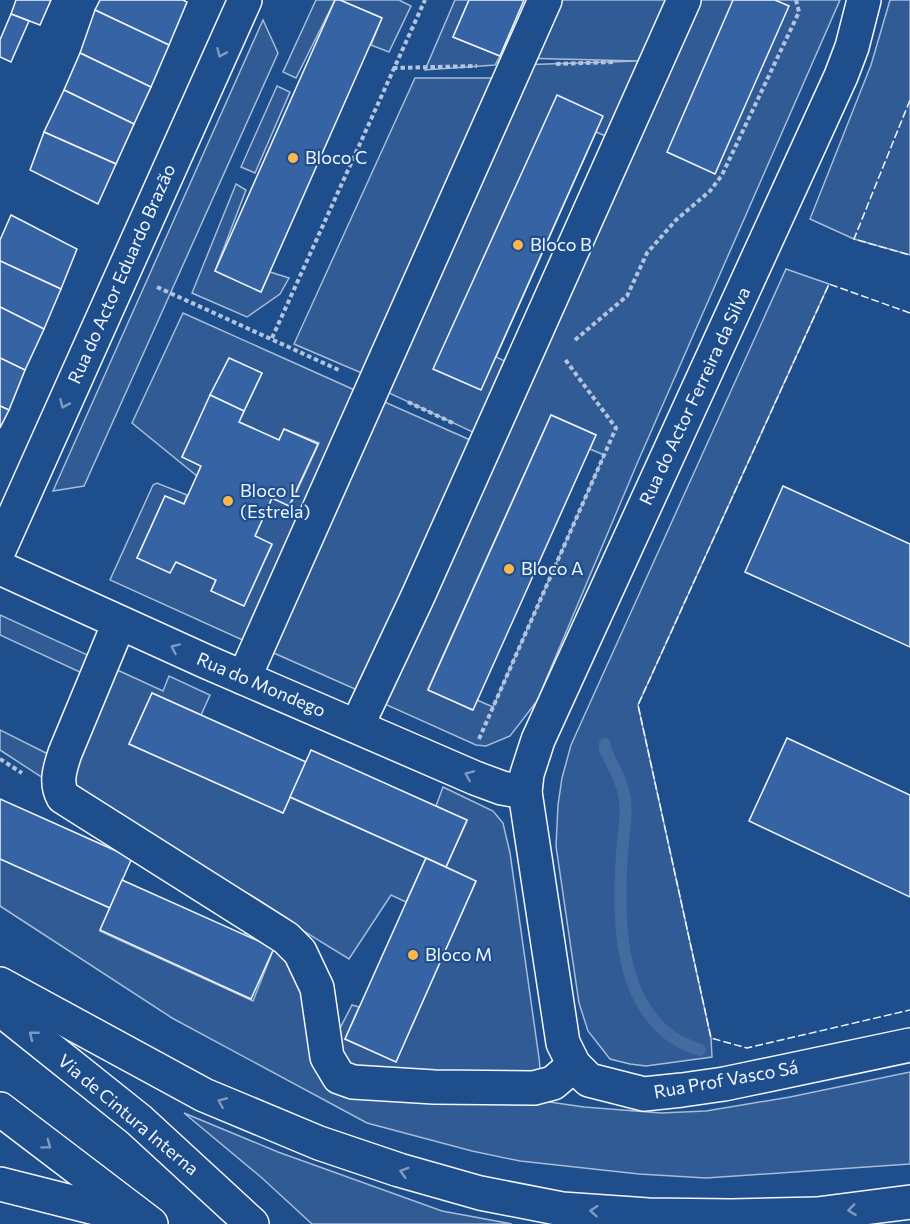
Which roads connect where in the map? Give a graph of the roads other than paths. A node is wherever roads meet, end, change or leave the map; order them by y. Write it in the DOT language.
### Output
graph roads {
  1 [pos="245,0"];
  2 [pos="545,0"];
  3 [pos="684,0"];
  4 [pos="864,0"];
  5 [pos="0,548"];
  6 [pos="0,568"];
  7 [pos="119,623"];
  8 [pos="244,678"];
  9 [pos="357,726"];
  10 [pos="525,792"];
  11 [pos="0,984"];
  12 [pos="0,1009"];
  13 [pos="910,1045"];
  14 [pos="574,1065"];
  15 [pos="0,1109"];
  16 [pos="0,1184"];
  17 [pos="910,1202"];
  18 [pos="150,1223"];
  19 [pos="252,1224"];
  1 -- 5 [label="main road, Rua do Actor Eduardo Brazão, one-way"];
  2 -- 8 [label="main road"];
  3 -- 9 [label="main road"];
  4 -- 10 [label="main road, Rua do Actor Ferreira da Silva"];
  6 -- 7 [label="main road, Rua do Mondego"];
  8 -- 7 [label="main road, Rua do Mondego, one-way"];
  7 -- 14 [label="main road"];
  8 -- 9 [label="main road, Rua do Mondego"];
  10 -- 9 [label="main road, Rua do Mondego, one-way"];
  10 -- 14 [label="main road"];
  17 -- 11 [label="main road, one-way"];
  19 -- 12 [label="main road, Via de Cintura Interna, one-way"];
  13 -- 14 [label="main road, Rua Prof Vasco Sá"];
  15 -- 18 [label="main road, one-way"];
  16 -- 18 [label="main road"];
}
